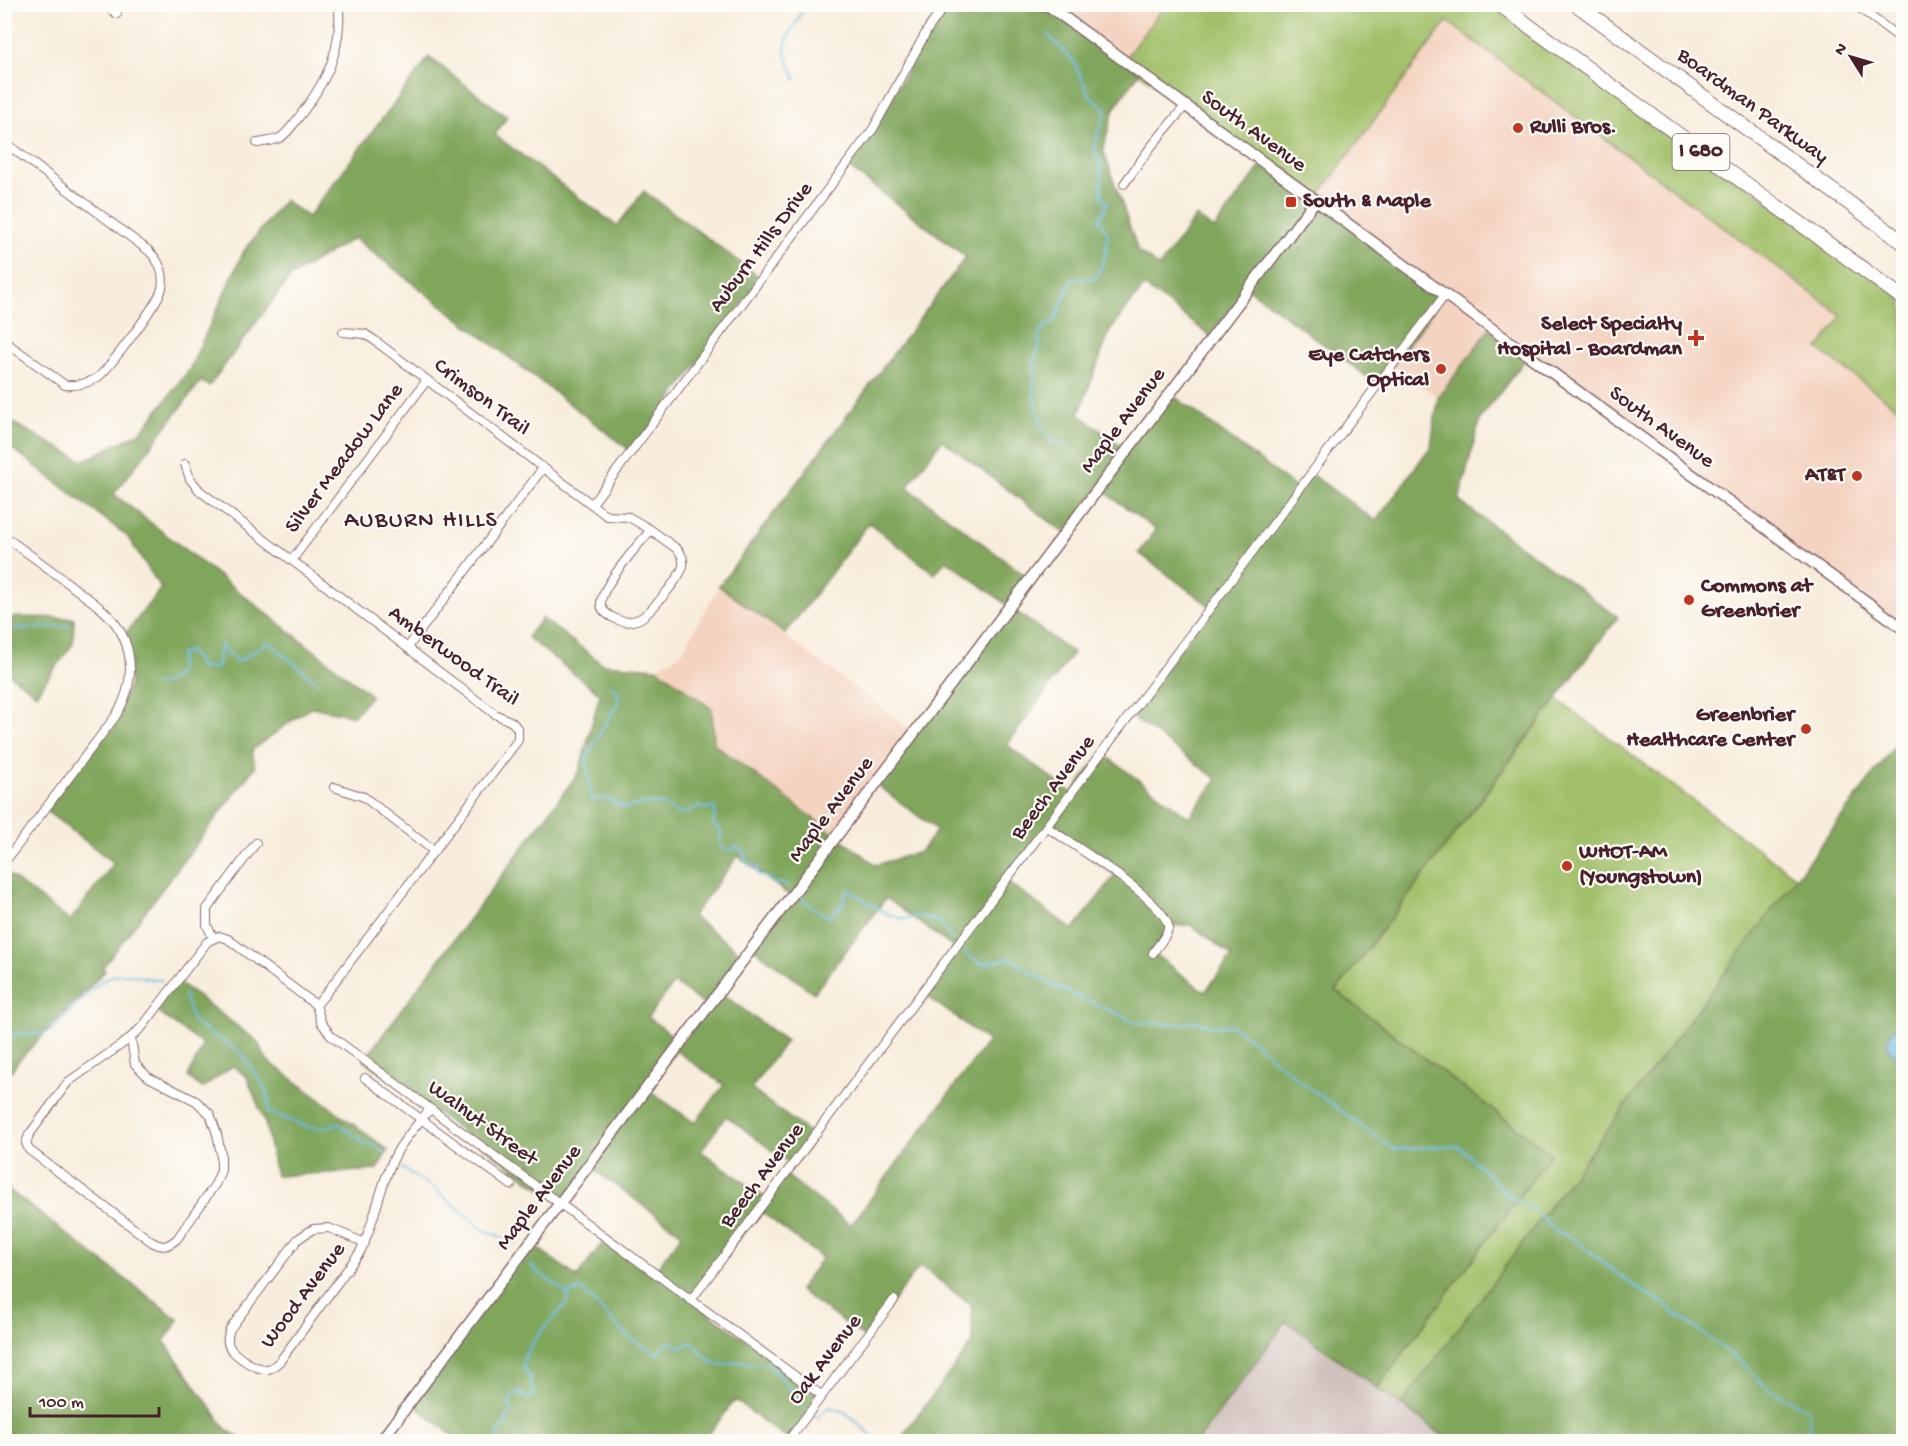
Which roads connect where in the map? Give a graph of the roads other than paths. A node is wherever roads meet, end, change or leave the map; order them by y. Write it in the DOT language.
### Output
graph roads {
  1 [pos="104,4"];
  2 [pos="339,4"];
  3 [pos="946,4"];
  4 [pos="1046,4"];
  5 [pos="1499,4"];
  6 [pos="1576,4"];
  7 [pos="1854,4"];
  8 [pos="117,14"];
  9 [pos="1904,41"];
  10 [pos="1185,106"];
  11 [pos="4,142"];
  12 [pos="257,143"];
  13 [pos="1124,184"];
  14 [pos="1315,201"];
  15 [pos="1904,243"];
  16 [pos="1445,295"];
  17 [pos="1904,299"];
  18 [pos="343,332"];
  19 [pos="4,341"];
  20 [pos="427,380"];
  21 [pos="185,464"];
  22 [pos="543,468"];
  23 [pos="592,504"];
  24 [pos="651,530"];
  25 [pos="4,536"];
  26 [pos="292,560"];
  27 [pos="1904,629"];
  28 [pos="408,647"];
  29 [pos="334,787"];
  30 [pos="1047,827"];
  31 [pos="256,843"];
  32 [pos="434,850"];
  33 [pos="4,863"];
  34 [pos="213,938"];
  35 [pos="1153,953"];
  36 [pos="316,1005"];
  37 [pos="131,1038"];
  38 [pos="365,1078"];
  39 [pos="430,1109"];
  40 [pos="421,1120"];
  41 [pos="511,1185"];
  42 [pos="561,1204"];
  43 [pos="365,1243"];
  44 [pos="691,1300"];
  45 [pos="894,1300"];
  46 [pos="821,1395"];
  47 [pos="380,1442"];
  48 [pos="787,1442"];
  1 -- 8 [label="street"];
  2 -- 12 [label="street"];
  3 -- 23 [label="street, Auburn Hills Drive"];
  4 -- 10 [label="street, South Avenue"];
  5 -- 17 [label="highway, I 680"];
  6 -- 15 [label="highway, Boardman Parkway / I 680"];
  7 -- 9 [label="street"];
  10 -- 13 [label="street"];
  10 -- 14 [label="street, South Avenue"];
  11 -- 19 [label="street"];
  14 -- 16 [label="street, South Avenue"];
  14 -- 42 [label="street, Maple Avenue"];
  16 -- 27 [label="street, South Avenue"];
  16 -- 30 [label="street, Beech Avenue"];
  18 -- 20 [label="street, Crimson Trail"];
  20 -- 22 [label="street, Crimson Trail"];
  20 -- 26 [label="street, Silver Meadow Lane"];
  21 -- 26 [label="street, Amberwood Trail"];
  22 -- 23 [label="street, Crimson Trail"];
  22 -- 28 [label="street"];
  23 -- 24 [label="street, Crimson Trail"];
  24 -- 24 [label="street, Crimson Trail"];
  25 -- 33 [label="street"];
  26 -- 28 [label="street, Amberwood Trail"];
  28 -- 32 [label="street, Amberwood Trail"];
  29 -- 32 [label="street"];
  30 -- 35 [label="street"];
  30 -- 44 [label="street, Beech Avenue"];
  31 -- 34 [label="street"];
  32 -- 36 [label="street, Amberwood Trail"];
  34 -- 36 [label="street, Walnut Street"];
  34 -- 37 [label="street"];
  36 -- 39 [label="street, Walnut Street"];
  37 -- 37 [label="street"];
  38 -- 40 [label="street"];
  39 -- 40 [label="street, Wood Avenue"];
  39 -- 42 [label="street, Walnut Street"];
  40 -- 41 [label="street"];
  40 -- 43 [label="street, Wood Avenue"];
  42 -- 44 [label="street, Walnut Street"];
  42 -- 47 [label="street, Maple Avenue"];
  43 -- 43 [label="street, Wood Avenue"];
  44 -- 46 [label="street, Walnut Street"];
  45 -- 46 [label="street, Oak Avenue"];
  46 -- 48 [label="street, Oak Avenue"];
}
